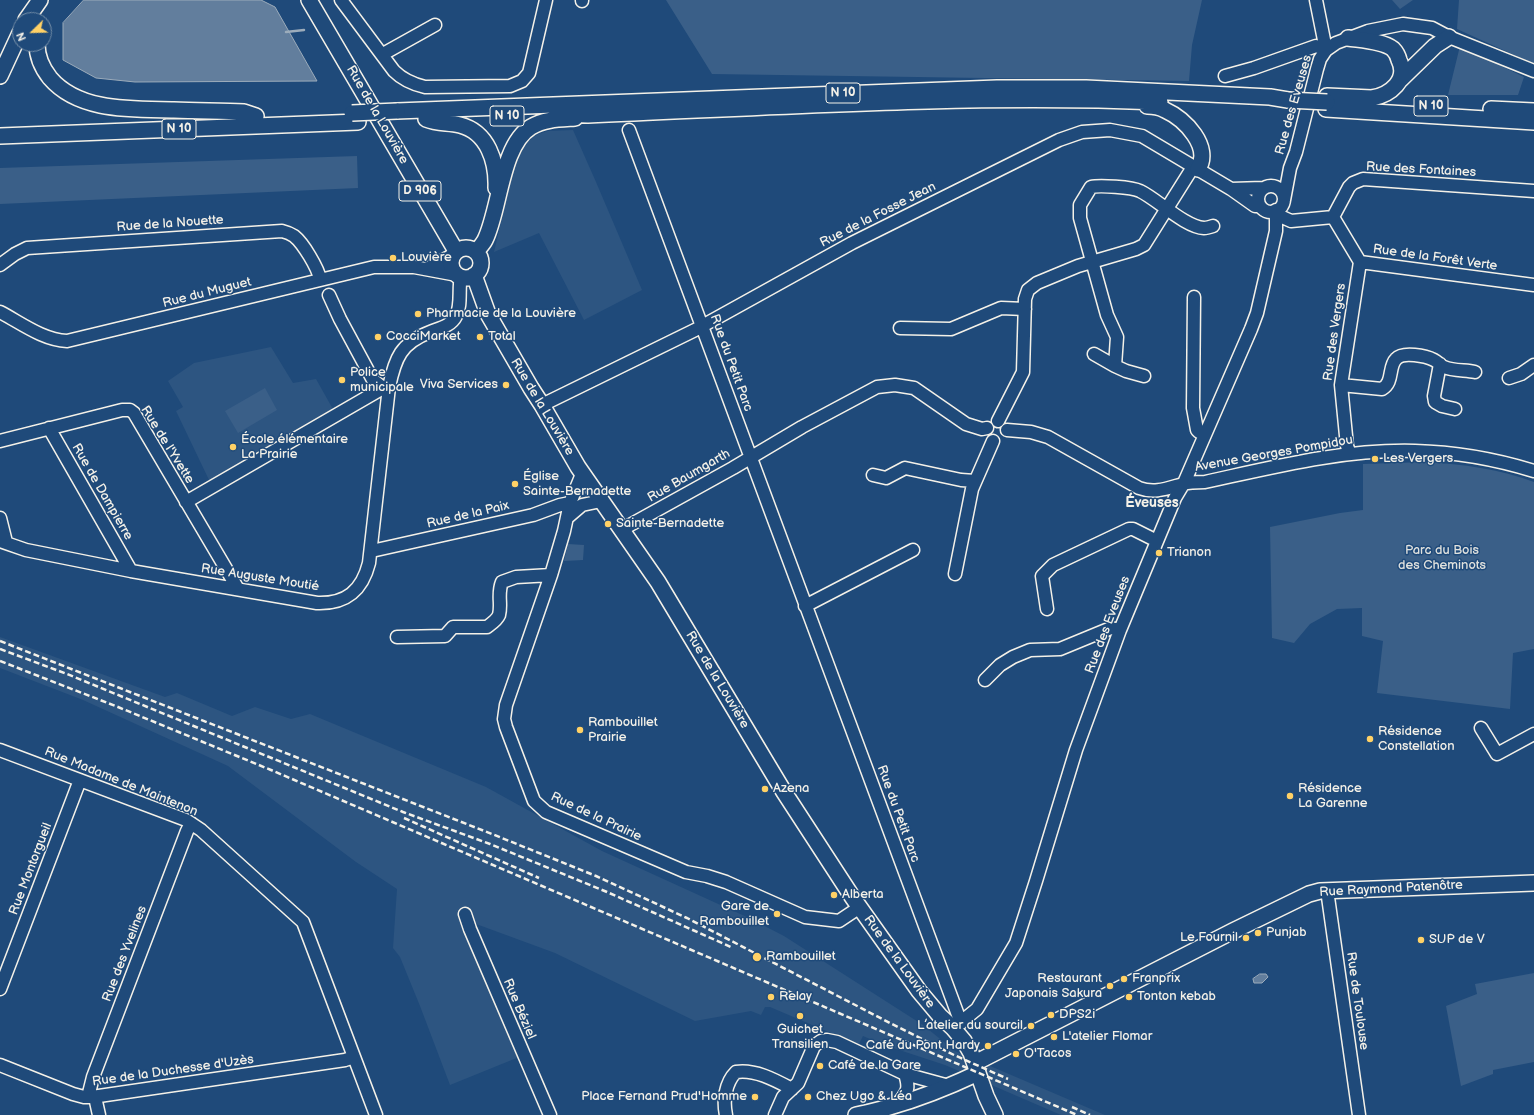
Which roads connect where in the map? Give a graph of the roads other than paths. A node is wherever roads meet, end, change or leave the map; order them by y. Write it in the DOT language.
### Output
graph roads {
  1 [pos="40,0"];
  2 [pos="46,0"];
  3 [pos="309,0"];
  4 [pos="342,0"];
  5 [pos="546,0"];
  6 [pos="1316,0"];
  7 [pos="32,12"];
  8 [pos="41,12"];
  9 [pos="435,25"];
  10 [pos="1449,37"];
  11 [pos="1348,38"];
  12 [pos="1326,50"];
  13 [pos="12,51"];
  14 [pos="37,52"];
  15 [pos="383,54"];
  16 [pos="1534,71"];
  17 [pos="0,76"];
  18 [pos="1225,76"];
  19 [pos="1399,81"];
  20 [pos="1096,100"];
  21 [pos="1289,101"];
  22 [pos="1327,103"];
  23 [pos="1534,111"];
  24 [pos="588,115"];
  25 [pos="256,116"];
  26 [pos="399,116"];
  27 [pos="355,118"];
  28 [pos="426,119"];
  29 [pos="1534,122"];
  30 [pos="0,126"];
  31 [pos="629,130"];
  32 [pos="0,136"];
  33 [pos="1196,168"];
  34 [pos="1290,168"];
  35 [pos="1265,187"];
  36 [pos="1232,189"];
  37 [pos="1534,191"];
  38 [pos="1273,207"];
  39 [pos="495,208"];
  40 [pos="1167,210"];
  41 [pos="1333,218"];
  42 [pos="1303,219"];
  43 [pos="1291,221"];
  44 [pos="1213,226"];
  45 [pos="1276,231"];
  46 [pos="476,252"];
  47 [pos="454,253"];
  48 [pos="1091,262"];
  49 [pos="1360,262"];
  50 [pos="0,265"];
  51 [pos="426,269"];
  52 [pos="464,275"];
  53 [pos="320,279"];
  54 [pos="1534,285"];
  55 [pos="329,295"];
  56 [pos="1194,297"];
  57 [pos="1025,309"];
  58 [pos="0,312"];
  59 [pos="703,326"];
  60 [pos="900,328"];
  61 [pos="1094,354"];
  62 [pos="1440,364"];
  63 [pos="1534,365"];
  64 [pos="1115,366"];
  65 [pos="1475,372"];
  66 [pos="1144,376"];
  67 [pos="1509,378"];
  68 [pos="1341,385"];
  69 [pos="386,388"];
  70 [pos="542,405"];
  71 [pos="1455,408"];
  72 [pos="998,421"];
  73 [pos="49,428"];
  74 [pos="987,428"];
  75 [pos="1008,430"];
  76 [pos="1205,433"];
  77 [pos="0,441"];
  78 [pos="993,441"];
  79 [pos="1350,454"];
  80 [pos="750,457"];
  81 [pos="1534,471"];
  82 [pos="582,474"];
  83 [pos="873,474"];
  84 [pos="975,481"];
  85 [pos="1184,483"];
  86 [pos="601,501"];
  87 [pos="186,502"];
  88 [pos="570,503"];
  89 [pos="568,517"];
  90 [pos="0,518"];
  91 [pos="621,530"];
  92 [pos="1157,541"];
  93 [pos="3,542"];
  94 [pos="371,549"];
  95 [pos="913,550"];
  96 [pos="130,570"];
  97 [pos="956,574"];
  98 [pos="550,575"];
  99 [pos="238,589"];
  100 [pos="805,606"];
  101 [pos="1047,610"];
  102 [pos="1120,630"];
  103 [pos="397,637"];
  104 [pos="985,680"];
  105 [pos="1481,728"];
  106 [pos="1534,734"];
  107 [pos="0,750"];
  108 [pos="80,780"];
  109 [pos="191,823"];
  110 [pos="1534,884"];
  111 [pos="1327,890"];
  112 [pos="860,907"];
  113 [pos="465,914"];
  114 [pos="0,990"];
  115 [pos="957,1020"];
  116 [pos="354,1057"];
  117 [pos="0,1065"];
  118 [pos="977,1068"];
  119 [pos="904,1074"];
  120 [pos="949,1086"];
  121 [pos="792,1089"];
  122 [pos="986,1096"];
  123 [pos="92,1097"];
  124 [pos="898,1104"];
  125 [pos="724,1112"];
  126 [pos="874,1113"];
  127 [pos="99,1115"];
  128 [pos="376,1115"];
  129 [pos="550,1115"];
  130 [pos="775,1115"];
  131 [pos="856,1115"];
  132 [pos="995,1115"];
  133 [pos="1359,1115"];
  1 -- 7 [label="main road"];
  2 -- 8 [label="main road"];
  3 -- 47 [label="main road, Rue de la Louvière / D 906"];
  4 -- 15 [label="street"];
  5 -- 15 [label="street"];
  6 -- 12 [label="street"];
  9 -- 15 [label="street"];
  10 -- 11 [label="street"];
  10 -- 16 [label="street"];
  10 -- 19 [label="main road"];
  11 -- 12 [label="street"];
  11 -- 19 [label="main road"];
  12 -- 18 [label="street"];
  12 -- 34 [label="street, Rue des Eveuses"];
  13 -- 17 [label="main road"];
  14 -- 25 [label="main road"];
  19 -- 22 [label="main road"];
  20 -- 21 [label="main road, N 10"];
  20 -- 24 [label="main road, N 10"];
  20 -- 33 [label="main road"];
  21 -- 22 [label="main road, N 10, bridge"];
  21 -- 26 [label="main road, N 10"];
  22 -- 23 [label="main road, N 10"];
  22 -- 29 [label="main road, N 10"];
  24 -- 28 [label="main road, N 10"];
  24 -- 39 [label="main road"];
  25 -- 27 [label="main road, N 10"];
  25 -- 30 [label="main road, N 10"];
  26 -- 27 [label="main road, N 10, bridge"];
  26 -- 28 [label="main road, N 10"];
  27 -- 32 [label="main road, N 10"];
  28 -- 39 [label="main road"];
  31 -- 59 [label="street, Rue du Petit Parc"];
  33 -- 36 [label="street, Rue de la Fosse Jean"];
  33 -- 40 [label="street"];
  33 -- 59 [label="street, Rue de la Fosse Jean"];
  34 -- 35 [label="street, Rue des Eveuses"];
  34 -- 38 [label="street, Rue des Eveuses"];
  35 -- 36 [label="street"];
  35 -- 38 [label="street"];
  35 -- 38 [label="street"];
  36 -- 38 [label="street, Rue de la Fosse Jean"];
  37 -- 41 [label="street, Rue des Fontaines"];
  38 -- 42 [label="street"];
  38 -- 43 [label="street"];
  38 -- 45 [label="street, Rue des Eveuses"];
  39 -- 46 [label="main road"];
  40 -- 44 [label="street"];
  40 -- 48 [label="street"];
  40 -- 48 [label="street"];
  41 -- 42 [label="street"];
  41 -- 49 [label="street, Rue de la Forêt Verte"];
  42 -- 43 [label="street"];
  43 -- 45 [label="street"];
  45 -- 76 [label="street, Rue des Eveuses"];
  46 -- 47 [label="main road"];
  46 -- 52 [label="main road"];
  47 -- 51 [label="street"];
  47 -- 52 [label="main road"];
  48 -- 57 [label="street"];
  48 -- 64 [label="street"];
  49 -- 54 [label="street, Rue de la Forêt Verte"];
  49 -- 68 [label="street, Rue des Vergers"];
  50 -- 53 [label="street, Rue de la Nouette"];
  51 -- 52 [label="street, Rue du Muguet"];
  51 -- 53 [label="street, Rue du Muguet"];
  52 -- 69 [label="street, Rue Auguste Moutié"];
  52 -- 70 [label="main road, Rue de la Louvière"];
  53 -- 58 [label="street, Rue du Muguet"];
  55 -- 69 [label="street"];
  56 -- 76 [label="street"];
  57 -- 60 [label="street"];
  57 -- 72 [label="street"];
  59 -- 70 [label="street, Rue de la Fosse Jean"];
  59 -- 80 [label="street, Rue du Petit Parc"];
  61 -- 64 [label="street"];
  62 -- 65 [label="street"];
  62 -- 68 [label="street"];
  62 -- 71 [label="street"];
  63 -- 67 [label="street"];
  64 -- 66 [label="street"];
  68 -- 79 [label="street, Rue des Vergers"];
  69 -- 87 [label="street"];
  69 -- 94 [label="street, Rue Auguste Moutié"];
  70 -- 82 [label="main road, Rue de la Louvière"];
  72 -- 74 [label="street"];
  72 -- 75 [label="street"];
  73 -- 77 [label="street, Rue de l'Yvette"];
  73 -- 87 [label="street, Rue de l'Yvette"];
  73 -- 96 [label="street, Rue de Dampierre"];
  74 -- 78 [label="street"];
  74 -- 80 [label="street, Rue Baumgarth"];
  75 -- 78 [label="street"];
  75 -- 85 [label="street, Avenue Georges Pompidou"];
  76 -- 85 [label="street, Rue des Eveuses"];
  78 -- 84 [label="street"];
  79 -- 81 [label="street, Avenue Georges Pompidou"];
  79 -- 85 [label="street, Avenue Georges Pompidou"];
  80 -- 91 [label="street, Rue Baumgarth"];
  80 -- 100 [label="street, Rue du Petit Parc"];
  82 -- 86 [label="main road, Rue de la Louvière"];
  82 -- 88 [label="street, Rue de la Prairie"];
  83 -- 84 [label="street"];
  84 -- 97 [label="street"];
  85 -- 92 [label="street, Rue des Eveuses"];
  86 -- 89 [label="street"];
  86 -- 91 [label="main road, Rue de la Louvière"];
  87 -- 99 [label="street, Rue de l'Yvette"];
  88 -- 89 [label="street, Rue de la Prairie"];
  88 -- 94 [label="street, Rue de la Paix"];
  89 -- 98 [label="street, Rue de la Prairie"];
  90 -- 93 [label="street"];
  91 -- 112 [label="main road, Rue de la Louvière"];
  92 -- 101 [label="street"];
  92 -- 102 [label="street, Rue des Eveuses"];
  93 -- 96 [label="street, Rue Auguste Moutié"];
  94 -- 99 [label="street, Rue Auguste Moutié"];
  95 -- 100 [label="street"];
  96 -- 99 [label="street, Rue Auguste Moutié"];
  98 -- 103 [label="street"];
  98 -- 112 [label="street, Rue de la Prairie"];
  100 -- 115 [label="street, Rue du Petit Parc"];
  102 -- 104 [label="street"];
  102 -- 115 [label="street, Rue des Eveuses"];
  105 -- 106 [label="street"];
  107 -- 108 [label="street, Rue Madame de Maintenon"];
  108 -- 109 [label="street, Rue Madame de Maintenon"];
  108 -- 114 [label="street, Rue Montorgueil"];
  109 -- 116 [label="street, Rue Madame de Maintenon"];
  109 -- 123 [label="street, Rue des Yvelines"];
  110 -- 111 [label="main road, Rue Raymond Patenôtre"];
  111 -- 118 [label="main road, Rue Raymond Patenôtre"];
  111 -- 133 [label="street, Rue de Toulouse"];
  112 -- 115 [label="main road, Rue de la Louvière"];
  113 -- 129 [label="street, Rue Béziel"];
  115 -- 118 [label="main road, Rue de la Louvière"];
  116 -- 123 [label="street, Rue de la Duchesse d'Uzès"];
  116 -- 128 [label="street, Rue Madame de Maintenon"];
  117 -- 123 [label="street, Rue de la Duchesse d'Uzès"];
  118 -- 120 [label="main road, Rue Raymond Patenôtre"];
  118 -- 122 [label="main road, Rue de la Louvière"];
  119 -- 120 [label="street"];
  119 -- 121 [label="street"];
  119 -- 124 [label="street"];
  120 -- 122 [label="main road"];
  120 -- 124 [label="main road, Rue Raymond Patenôtre"];
  121 -- 125 [label="street"];
  121 -- 130 [label="street"];
  122 -- 132 [label="main road, Rue de la Louvière"];
  123 -- 127 [label="street"];
  124 -- 126 [label="main road, Rue Raymond Patenôtre"];
  126 -- 131 [label="main road, Rue Raymond Patenôtre"];
}
